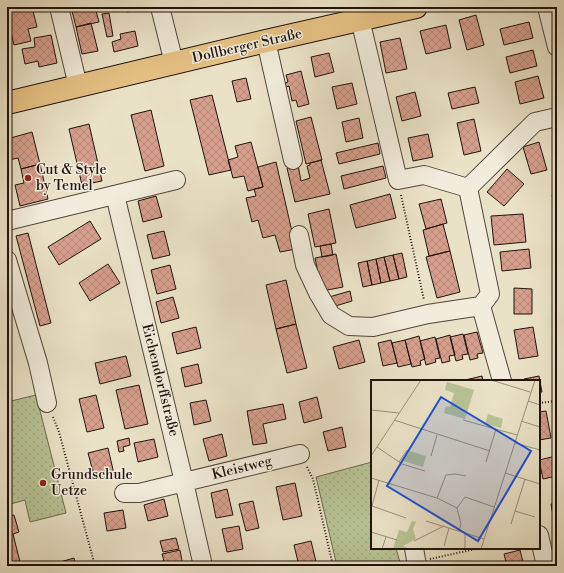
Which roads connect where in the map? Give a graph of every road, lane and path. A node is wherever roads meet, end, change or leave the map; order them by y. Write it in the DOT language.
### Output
graph roads {
  1 [pos="59,7"];
  2 [pos="160,7"];
  3 [pos="416,7"];
  4 [pos="547,7"];
  5 [pos="360,19"];
  6 [pos="266,41"];
  7 [pos="557,47"];
  8 [pos="174,63"];
  9 [pos="78,86"];
  10 [pos="7,102"];
  11 [pos="557,117"];
  12 [pos="294,160"];
  13 [pos="176,180"];
  14 [pos="398,180"];
  15 [pos="468,188"];
  16 [pos="115,195"];
  17 [pos="7,221"];
  18 [pos="299,234"];
  19 [pos="7,260"];
  20 [pos="481,306"];
  21 [pos="428,314"];
  22 [pos="502,380"];
  23 [pos="557,401"];
  24 [pos="47,403"];
  25 [pos="540,403"];
  26 [pos="300,454"];
  27 [pos="184,482"];
  28 [pos="124,493"];
  29 [pos="540,539"];
  30 [pos="474,549"];
  31 [pos="416,559"];
  32 [pos="95,566"];
  33 [pos="203,566"];
  34 [pos="333,566"];
  35 [pos="546,566"];
  1 -- 9 [label="street"];
  2 -- 8 [label="street"];
  3 -- 5 [label="main road, Dollberger Straße"];
  4 -- 7 [label="street"];
  5 -- 6 [label="main road, Dollberger Straße"];
  5 -- 14 [label="street"];
  6 -- 8 [label="main road, Dollberger Straße"];
  6 -- 12 [label="street"];
  8 -- 9 [label="main road, Dollberger Straße"];
  9 -- 10 [label="main road, Dollberger Straße"];
  11 -- 15 [label="street"];
  13 -- 16 [label="street"];
  14 -- 15 [label="street"];
  14 -- 21 [label="path"];
  15 -- 20 [label="street"];
  16 -- 17 [label="street"];
  16 -- 27 [label="street, Eichendorffstraße"];
  18 -- 21 [label="street"];
  19 -- 24 [label="street"];
  20 -- 21 [label="street"];
  20 -- 22 [label="street"];
  23 -- 25 [label="path"];
  24 -- 32 [label="path"];
  26 -- 27 [label="street, Kleistweg"];
  26 -- 34 [label="path"];
  27 -- 28 [label="street, Kleistweg"];
  27 -- 33 [label="street, Eichendorffstraße"];
  29 -- 35 [label="street"];
  30 -- 31 [label="path"];
}
